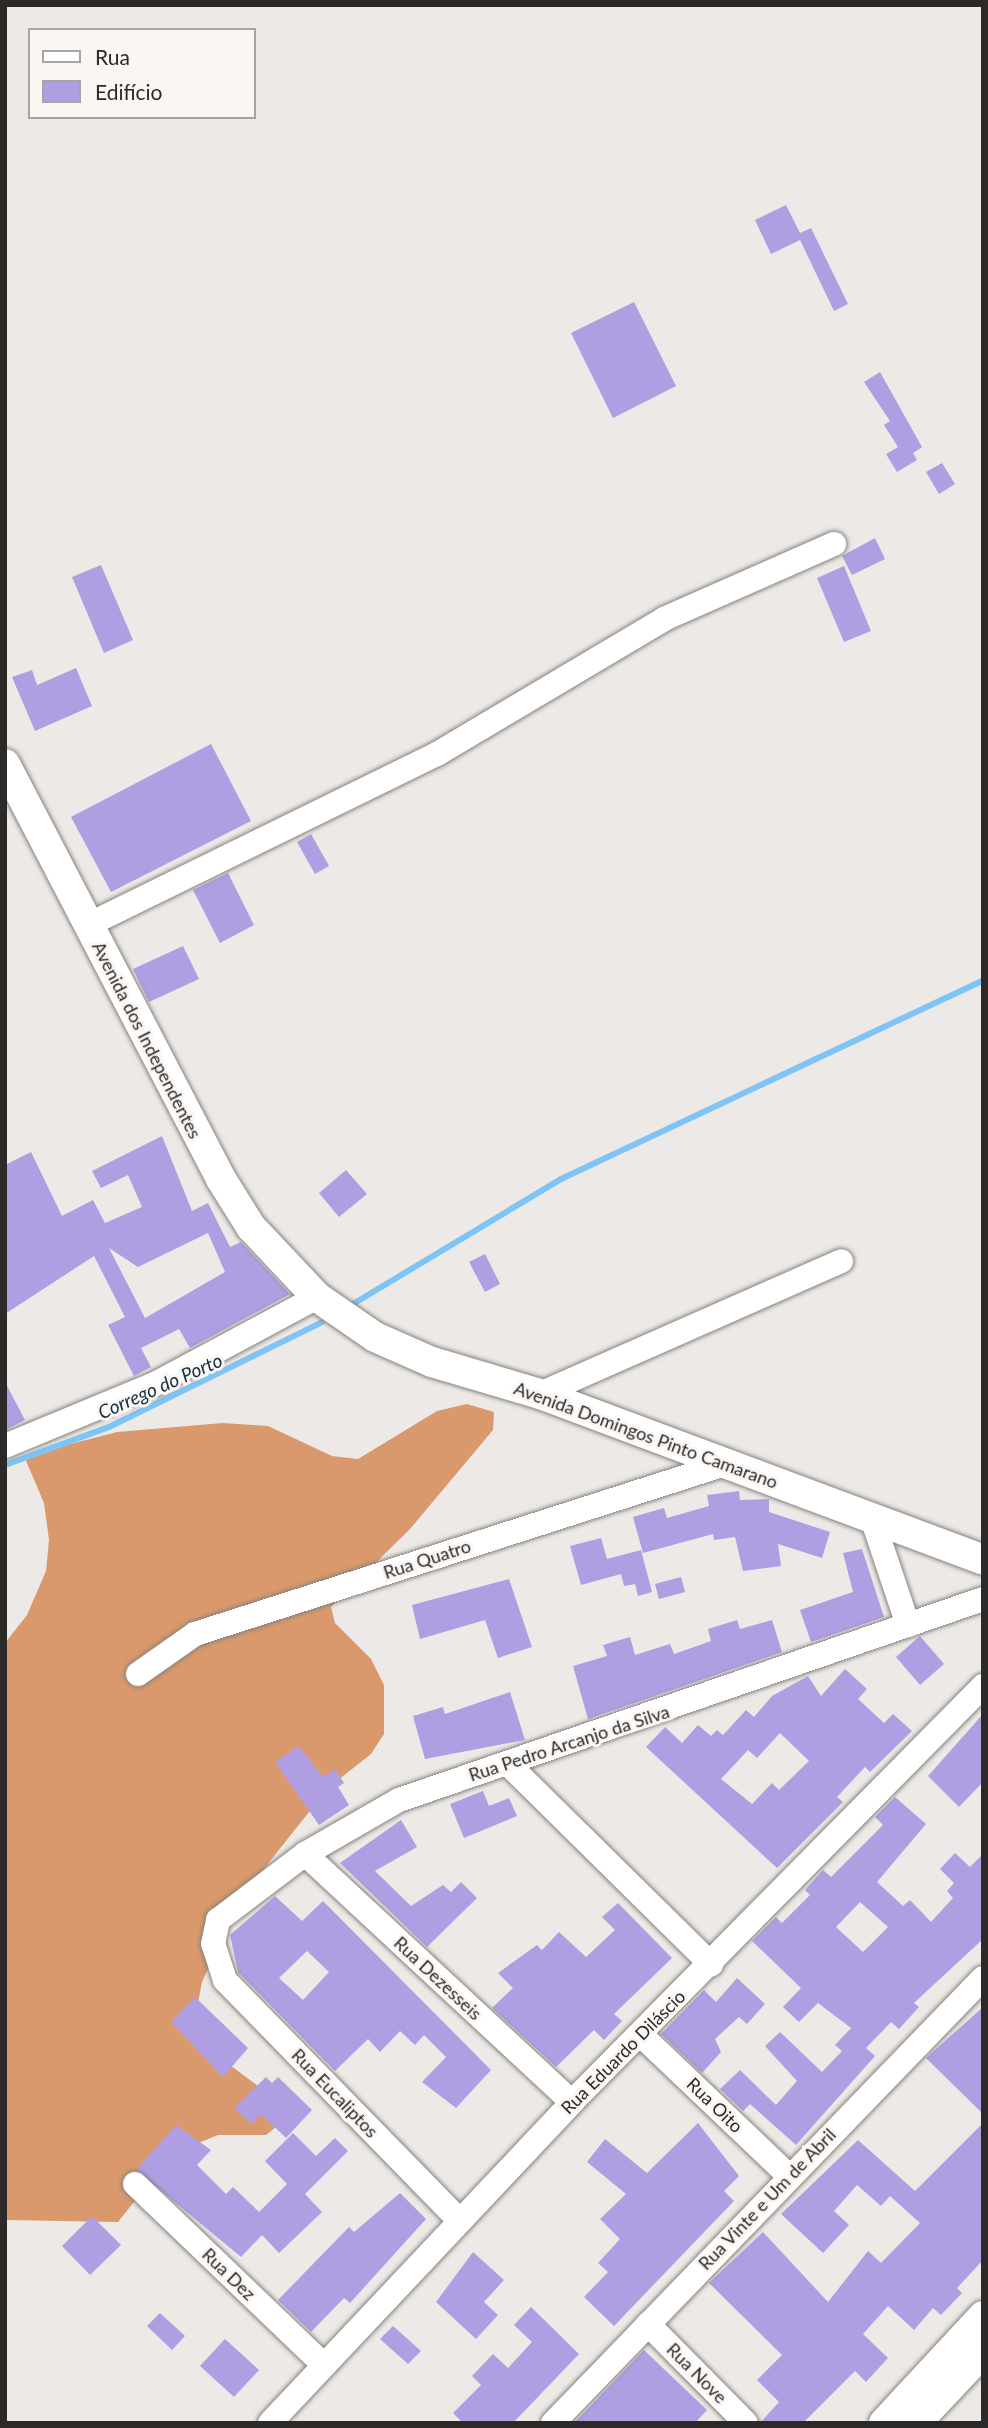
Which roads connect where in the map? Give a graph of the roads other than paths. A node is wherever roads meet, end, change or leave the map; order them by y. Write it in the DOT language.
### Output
graph roads {
  1 [pos="834,544"];
  2 [pos="5,764"];
  3 [pos="88,925"];
  4 [pos="841,1261"];
  5 [pos="317,1297"];
  6 [pos="540,1394"];
  7 [pos="5,1446"];
  8 [pos="725,1464"];
  9 [pos="872,1518"];
  10 [pos="983,1560"];
  11 [pos="983,1599"];
  12 [pos="908,1625"];
  13 [pos="138,1674"];
  14 [pos="983,1686"];
  15 [pos="509,1765"];
  16 [pos="305,1854"];
  17 [pos="216,1960"];
  18 [pos="711,1964"];
  19 [pos="983,1978"];
  20 [pos="640,2034"];
  21 [pos="572,2102"];
  22 [pos="789,2176"];
  23 [pos="135,2184"];
  24 [pos="460,2221"];
  25 [pos="648,2323"];
  26 [pos="980,2334"];
  27 [pos="324,2365"];
  28 [pos="270,2423"];
  29 [pos="552,2423"];
  30 [pos="746,2423"];
  31 [pos="884,2423"];
  32 [pos="916,2423"];
  1 -- 3 [label="street"];
  2 -- 3 [label="main road, Avenida dos Independentes"];
  3 -- 5 [label="main road, Avenida dos Independentes"];
  4 -- 6 [label="street"];
  5 -- 6 [label="main road, Avenida Domingos Pinto Camarano"];
  5 -- 7 [label="street"];
  6 -- 8 [label="main road, Avenida Domingos Pinto Camarano"];
  8 -- 9 [label="main road, Avenida Domingos Pinto Camarano"];
  8 -- 13 [label="street, Rua Quatro"];
  9 -- 10 [label="main road, Avenida Domingos Pinto Camarano"];
  9 -- 12 [label="street"];
  11 -- 12 [label="street, Rua Pedro Arcanjo da Silva"];
  12 -- 15 [label="street, Rua Pedro Arcanjo da Silva"];
  14 -- 18 [label="street, Rua Eduardo Diláscio"];
  15 -- 16 [label="street, Rua Pedro Arcanjo da Silva"];
  15 -- 18 [label="street"];
  16 -- 17 [label="street, Rua Pedro Arcanjo da Silva"];
  16 -- 21 [label="street, Rua Dezesseis"];
  17 -- 24 [label="street, Rua Eucaliptos"];
  18 -- 20 [label="street, Rua Eduardo Diláscio"];
  19 -- 22 [label="street, Rua Vinte e Um de Abril"];
  20 -- 21 [label="street, Rua Eduardo Diláscio"];
  20 -- 22 [label="street, Rua Oito"];
  21 -- 24 [label="street, Rua Eduardo Diláscio"];
  22 -- 25 [label="street, Rua Vinte e Um de Abril"];
  23 -- 27 [label="street, Rua Dez"];
  24 -- 27 [label="street, Rua Eduardo Diláscio"];
  25 -- 29 [label="street, Rua Vinte e Um de Abril"];
  25 -- 30 [label="street, Rua Nove"];
  26 -- 31 [label="main road"];
  26 -- 32 [label="main road"];
  27 -- 28 [label="street, Rua Eduardo Diláscio"];
}
